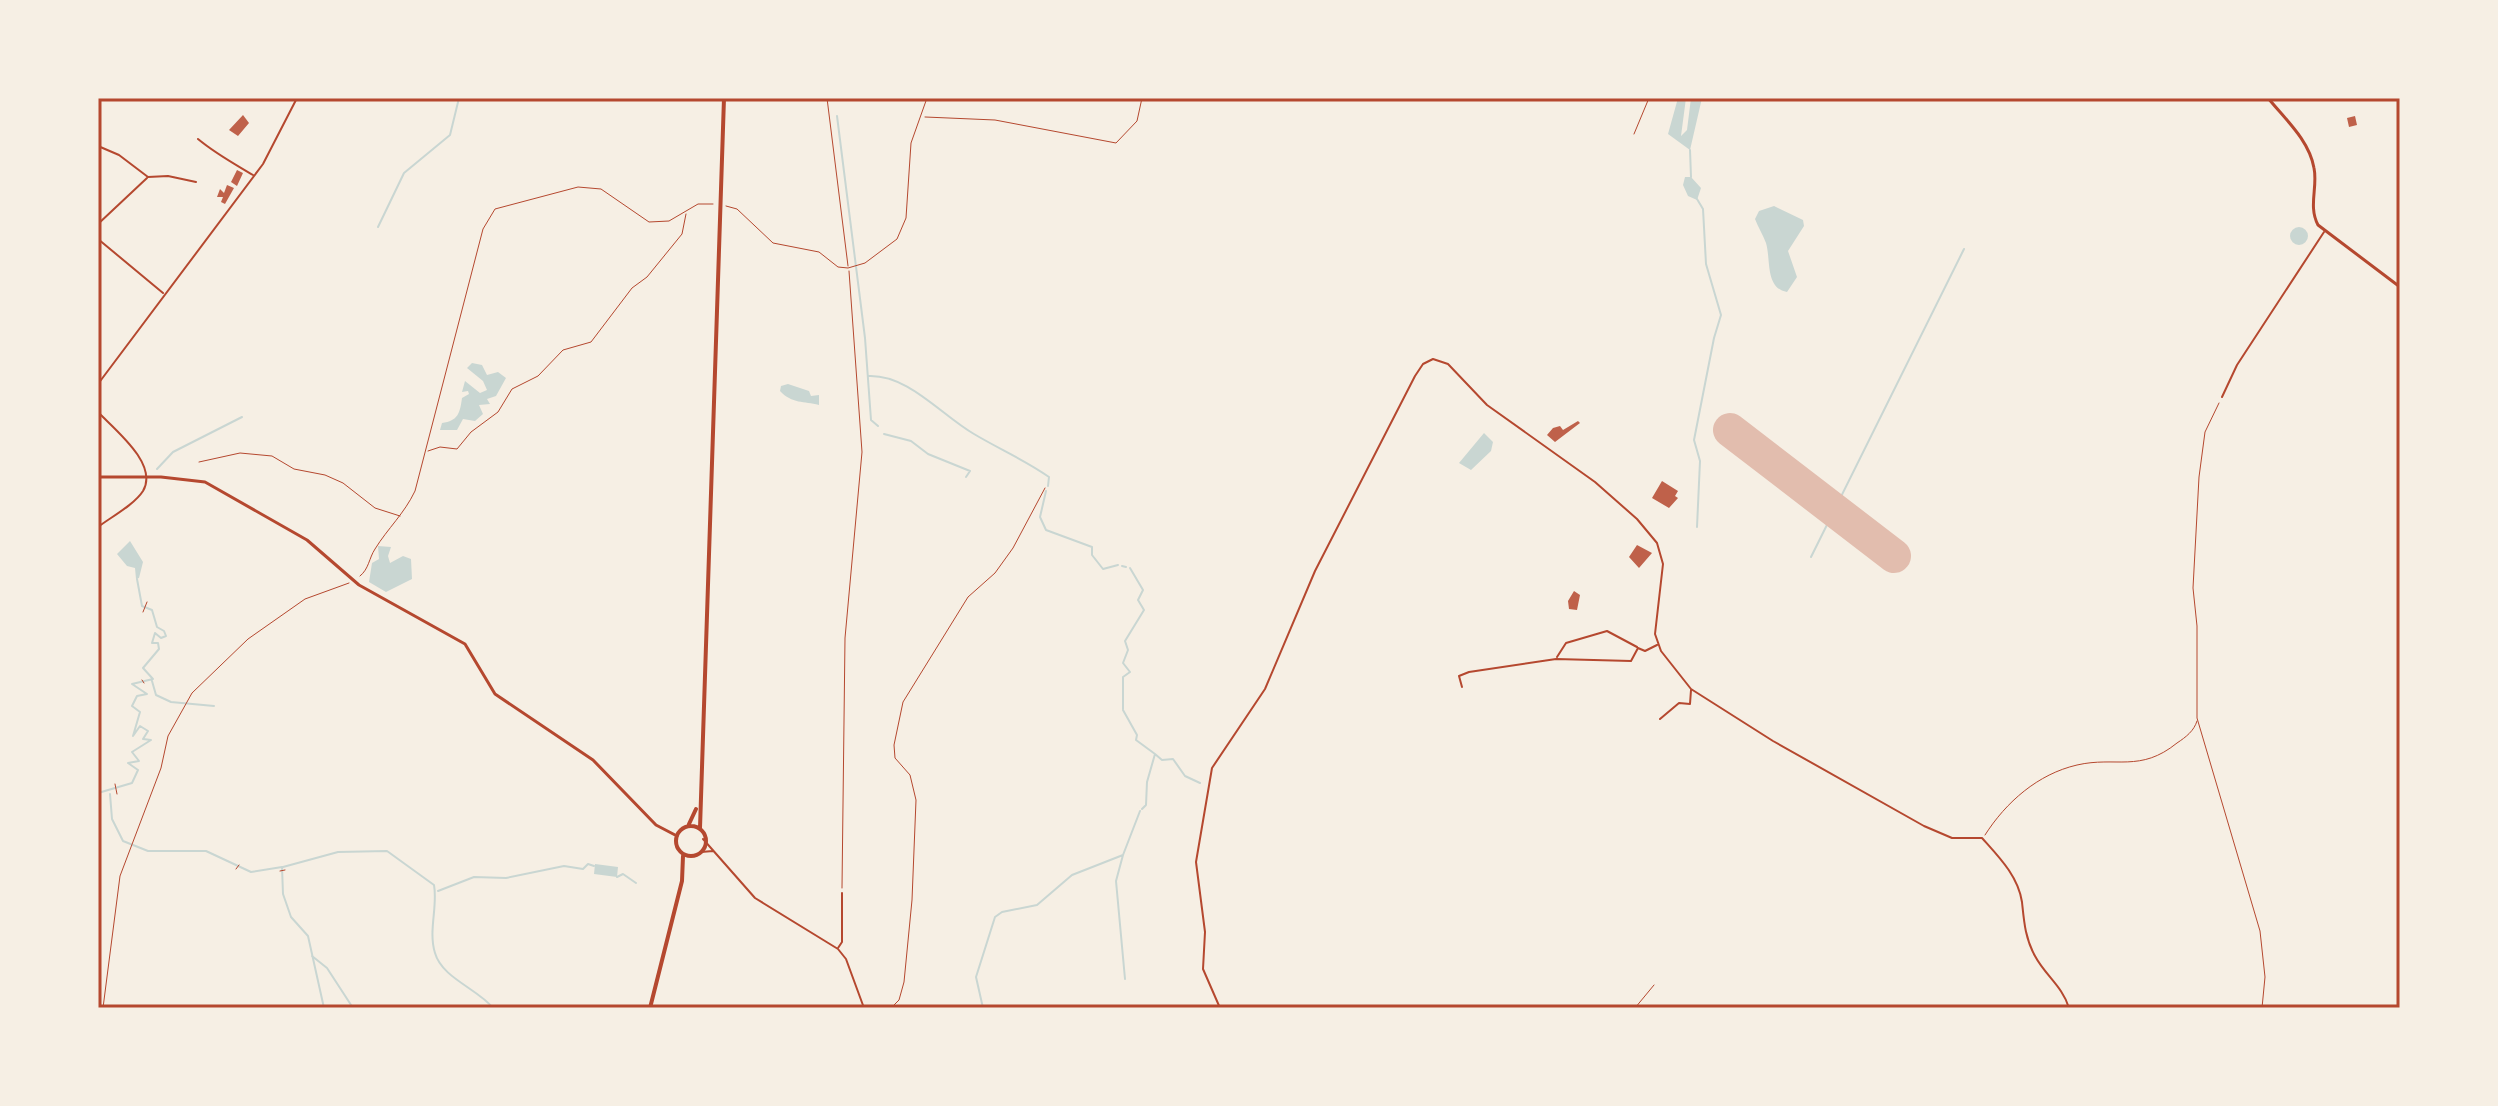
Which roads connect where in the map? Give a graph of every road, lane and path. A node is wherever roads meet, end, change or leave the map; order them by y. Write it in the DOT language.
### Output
graph roads {
  1 [pos="296,98"];
  2 [pos="724,98"];
  3 [pos="827,98"];
  4 [pos="927,98"];
  5 [pos="1142,98"];
  6 [pos="1649,98"];
  7 [pos="2268,98"];
  8 [pos="922,117"];
  9 [pos="1634,134"];
  10 [pos="198,139"];
  11 [pos="98,146"];
  12 [pos="254,176"];
  13 [pos="148,177"];
  14 [pos="196,182"];
  15 [pos="720,204"];
  16 [pos="686,211"];
  17 [pos="98,224"];
  18 [pos="2325,231"];
  19 [pos="98,239"];
  20 [pos="848,268"];
  21 [pos="2400,287"];
  22 [pos="164,294"];
  23 [pos="98,384"];
  24 [pos="2222,397"];
  25 [pos="98,412"];
  26 [pos="426,452"];
  27 [pos="199,462"];
  28 [pos="147,476"];
  29 [pos="98,477"];
  30 [pos="1045,488"];
  31 [pos="402,516"];
  32 [pos="98,527"];
  33 [pos="353,579"];
  34 [pos="147,602"];
  35 [pos="143,612"];
  36 [pos="1658,644"];
  37 [pos="1638,648"];
  38 [pos="1556,659"];
  39 [pos="1462,687"];
  40 [pos="1691,689"];
  41 [pos="2197,718"];
  42 [pos="1660,719"];
  43 [pos="115,784"];
  44 [pos="117,794"];
  45 [pos="698,807"];
  46 [pos="689,824"];
  47 [pos="700,828"];
  48 [pos="677,836"];
  49 [pos="1982,838"];
  50 [pos="703,839"];
  51 [pos="714,851"];
  52 [pos="701,852"];
  53 [pos="683,856"];
  54 [pos="694,857"];
  55 [pos="239,865"];
  56 [pos="236,869"];
  57 [pos="285,870"];
  58 [pos="280,871"];
  59 [pos="683,872"];
  60 [pos="842,893"];
  61 [pos="838,949"];
  62 [pos="1654,985"];
  63 [pos="103,1008"];
  64 [pos="650,1008"];
  65 [pos="864,1008"];
  66 [pos="891,1008"];
  67 [pos="1220,1008"];
  68 [pos="1635,1008"];
  69 [pos="2069,1008"];
  70 [pos="2262,1008"];
  1 -- 12 [label="street"];
  2 -- 15 [label="main road"];
  3 -- 20 [label="path"];
  4 -- 8 [label="path"];
  5 -- 8 [label="path"];
  6 -- 9 [label="lane"];
  7 -- 18 [label="street"];
  8 -- 20 [label="path"];
  10 -- 12 [label="street"];
  11 -- 13 [label="street"];
  12 -- 22 [label="street"];
  13 -- 14 [label="street"];
  13 -- 17 [label="street"];
  15 -- 16 [label="path"];
  15 -- 20 [label="path"];
  15 -- 45 [label="main road"];
  16 -- 26 [label="path"];
  16 -- 26 [label="path"];
  18 -- 21 [label="street"];
  18 -- 24 [label="street"];
  19 -- 22 [label="street"];
  20 -- 60 [label="path"];
  22 -- 23 [label="street"];
  24 -- 41 [label="path"];
  25 -- 28 [label="street"];
  26 -- 31 [label="path"];
  27 -- 31 [label="path"];
  28 -- 29 [label="street"];
  28 -- 32 [label="street"];
  28 -- 33 [label="street"];
  30 -- 66 [label="path"];
  31 -- 33 [label="path"];
  33 -- 48 [label="street"];
  33 -- 63 [label="path"];
  34 -- 35 [label="path"];
  36 -- 37 [label="street"];
  36 -- 40 [label="street"];
  36 -- 67 [label="street"];
  37 -- 38 [label="street"];
  37 -- 38 [label="street"];
  38 -- 39 [label="street"];
  40 -- 42 [label="street"];
  40 -- 49 [label="street"];
  41 -- 49 [label="path"];
  41 -- 70 [label="path"];
  43 -- 44 [label="path"];
  45 -- 46 [label="main road"];
  45 -- 47 [label="main road"];
  46 -- 47 [label="main road"];
  46 -- 48 [label="main road"];
  47 -- 50 [label="main road"];
  48 -- 53 [label="main road"];
  49 -- 69 [label="street"];
  50 -- 51 [label="street"];
  50 -- 52 [label="main road"];
  51 -- 52 [label="street"];
  51 -- 61 [label="street"];
  52 -- 54 [label="main road"];
  53 -- 54 [label="main road"];
  53 -- 59 [label="main road"];
  54 -- 59 [label="main road"];
  55 -- 56 [label="path"];
  57 -- 58 [label="path"];
  59 -- 64 [label="main road"];
  60 -- 61 [label="street"];
  61 -- 65 [label="street"];
  62 -- 68 [label="path"];
}
